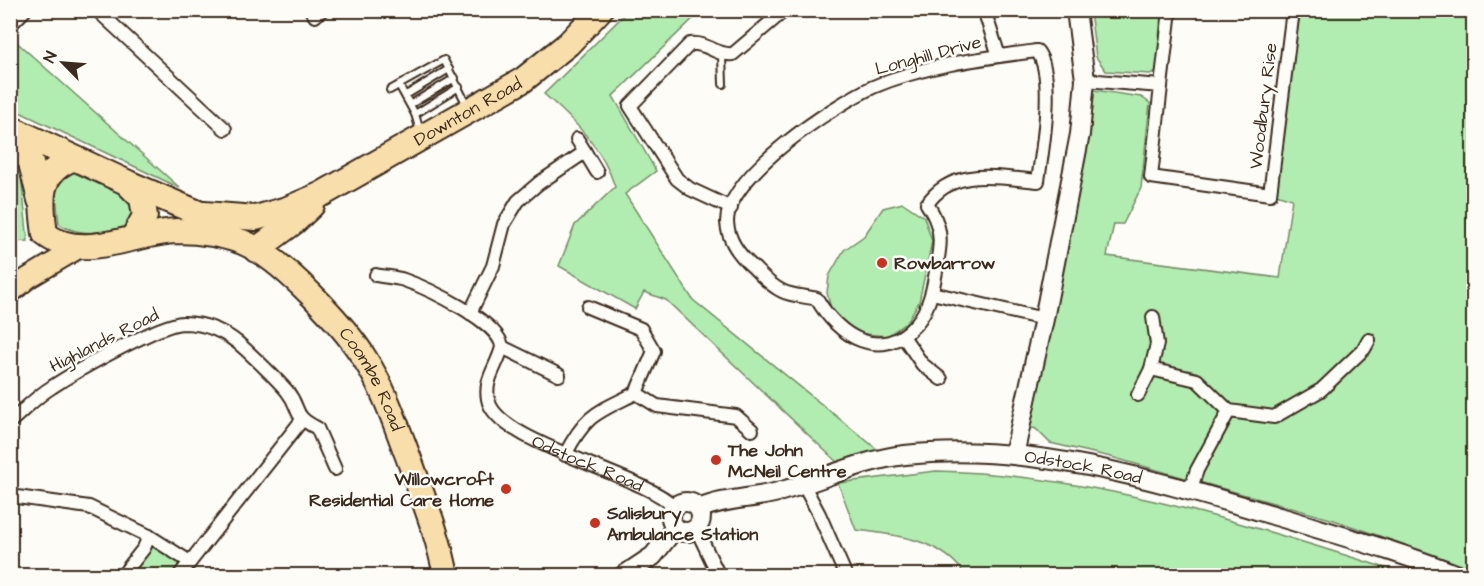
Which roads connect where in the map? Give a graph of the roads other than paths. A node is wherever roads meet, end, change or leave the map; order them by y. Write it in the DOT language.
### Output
graph roads {
  1 [pos="25,10"];
  2 [pos="97,10"];
  3 [pos="311,10"];
  4 [pos="322,10"];
  5 [pos="600,10"];
  6 [pos="785,10"];
  7 [pos="984,10"];
  8 [pos="1076,10"];
  9 [pos="1170,10"];
  10 [pos="1293,10"];
  11 [pos="10,26"];
  12 [pos="722,55"];
  13 [pos="999,56"];
  14 [pos="449,69"];
  15 [pos="455,78"];
  16 [pos="1085,80"];
  17 [pos="723,84"];
  18 [pos="399,85"];
  19 [pos="1161,86"];
  20 [pos="459,87"];
  21 [pos="390,90"];
  22 [pos="406,95"];
  23 [pos="411,104"];
  24 [pos="471,111"];
  25 [pos="415,114"];
  26 [pos="10,128"];
  27 [pos="225,129"];
  28 [pos="423,137"];
  29 [pos="578,139"];
  30 [pos="10,145"];
  31 [pos="585,152"];
  32 [pos="72,159"];
  33 [pos="597,172"];
  34 [pos="126,182"];
  35 [pos="322,194"];
  36 [pos="41,205"];
  37 [pos="731,208"];
  38 [pos="204,214"];
  39 [pos="294,222"];
  40 [pos="45,234"];
  41 [pos="134,236"];
  42 [pos="80,247"];
  43 [pos="252,248"];
  44 [pos="376,275"];
  45 [pos="291,277"];
  46 [pos="28,278"];
  47 [pos="10,293"];
  48 [pos="932,293"];
  49 [pos="588,307"];
  50 [pos="470,313"];
  51 [pos="1154,318"];
  52 [pos="1044,319"];
  53 [pos="903,336"];
  54 [pos="1363,344"];
  55 [pos="502,347"];
  56 [pos="1152,369"];
  57 [pos="559,375"];
  58 [pos="941,379"];
  59 [pos="636,393"];
  60 [pos="1138,395"];
  61 [pos="1229,411"];
  62 [pos="302,420"];
  63 [pos="10,422"];
  64 [pos="752,430"];
  65 [pos="566,455"];
  66 [pos="1014,455"];
  67 [pos="335,469"];
  68 [pos="802,484"];
  69 [pos="1190,491"];
  70 [pos="10,496"];
  71 [pos="675,507"];
  72 [pos="699,509"];
  73 [pos="675,528"];
  74 [pos="696,528"];
  75 [pos="150,536"];
  76 [pos="439,542"];
  77 [pos="190,562"];
  78 [pos="122,576"];
  79 [pos="179,576"];
  80 [pos="446,576"];
  81 [pos="462,576"];
  82 [pos="623,576"];
  83 [pos="719,576"];
  84 [pos="846,576"];
  85 [pos="1460,576"];
  1 -- 11 [label="street"];
  2 -- 27 [label="street"];
  3 -- 4 [label="street"];
  5 -- 24 [label="highway, Downton Road"];
  6 -- 12 [label="street"];
  7 -- 13 [label="street"];
  8 -- 16 [label="street"];
  9 -- 19 [label="street"];
  10 -- 19 [label="street, Woodbury Rise"];
  12 -- 17 [label="lane"];
  12 -- 37 [label="street"];
  13 -- 37 [label="street, Longhill Drive"];
  13 -- 48 [label="street, Longhill Drive"];
  14 -- 15 [label="lane"];
  14 -- 18 [label="lane"];
  14 -- 22 [label="lane"];
  15 -- 20 [label="lane"];
  15 -- 23 [label="lane"];
  16 -- 19 [label="street"];
  16 -- 52 [label="street"];
  18 -- 21 [label="lane"];
  18 -- 22 [label="lane"];
  20 -- 24 [label="lane"];
  20 -- 25 [label="lane"];
  22 -- 23 [label="lane"];
  23 -- 25 [label="lane"];
  24 -- 28 [label="highway, Downton Road"];
  25 -- 28 [label="lane"];
  26 -- 32 [label="highway"];
  28 -- 35 [label="highway, Downton Road"];
  29 -- 31 [label="street"];
  30 -- 36 [label="highway"];
  31 -- 33 [label="street"];
  31 -- 50 [label="street"];
  32 -- 34 [label="highway"];
  32 -- 36 [label="highway"];
  34 -- 38 [label="highway, Downton Road"];
  34 -- 41 [label="highway"];
  35 -- 38 [label="highway, Downton Road"];
  35 -- 39 [label="highway, Downton Road"];
  36 -- 40 [label="highway"];
  37 -- 53 [label="street"];
  38 -- 43 [label="highway, Downton Road"];
  39 -- 43 [label="highway, Downton Road"];
  39 -- 45 [label="highway"];
  40 -- 42 [label="highway"];
  40 -- 46 [label="main road"];
  41 -- 42 [label="highway"];
  41 -- 43 [label="highway"];
  42 -- 46 [label="main road"];
  43 -- 45 [label="highway, Coombe Road"];
  44 -- 50 [label="street"];
  45 -- 76 [label="highway, Coombe Road"];
  46 -- 47 [label="main road"];
  48 -- 52 [label="street"];
  48 -- 53 [label="street"];
  49 -- 59 [label="street"];
  50 -- 55 [label="street"];
  51 -- 56 [label="street"];
  52 -- 66 [label="street"];
  53 -- 58 [label="street"];
  54 -- 61 [label="street"];
  55 -- 57 [label="street"];
  55 -- 65 [label="street, Odstock Road"];
  56 -- 60 [label="street"];
  56 -- 61 [label="street"];
  59 -- 64 [label="street"];
  59 -- 65 [label="street"];
  61 -- 69 [label="street"];
  62 -- 63 [label="street, Highlands Road"];
  62 -- 67 [label="street, Highlands Road"];
  62 -- 77 [label="street"];
  65 -- 71 [label="street, Odstock Road"];
  66 -- 68 [label="street, Odstock Road"];
  66 -- 69 [label="street, Odstock Road"];
  68 -- 72 [label="street, Odstock Road"];
  68 -- 84 [label="street"];
  69 -- 85 [label="street, Odstock Road"];
  70 -- 75 [label="street"];
  71 -- 72 [label="street, Odstock Road"];
  71 -- 73 [label="street"];
  72 -- 74 [label="street"];
  73 -- 74 [label="street"];
  73 -- 82 [label="street"];
  74 -- 83 [label="street"];
  75 -- 77 [label="street"];
  75 -- 78 [label="street"];
  76 -- 80 [label="highway, Coombe Road"];
  76 -- 81 [label="highway, Coombe Road"];
  77 -- 79 [label="street"];
}
